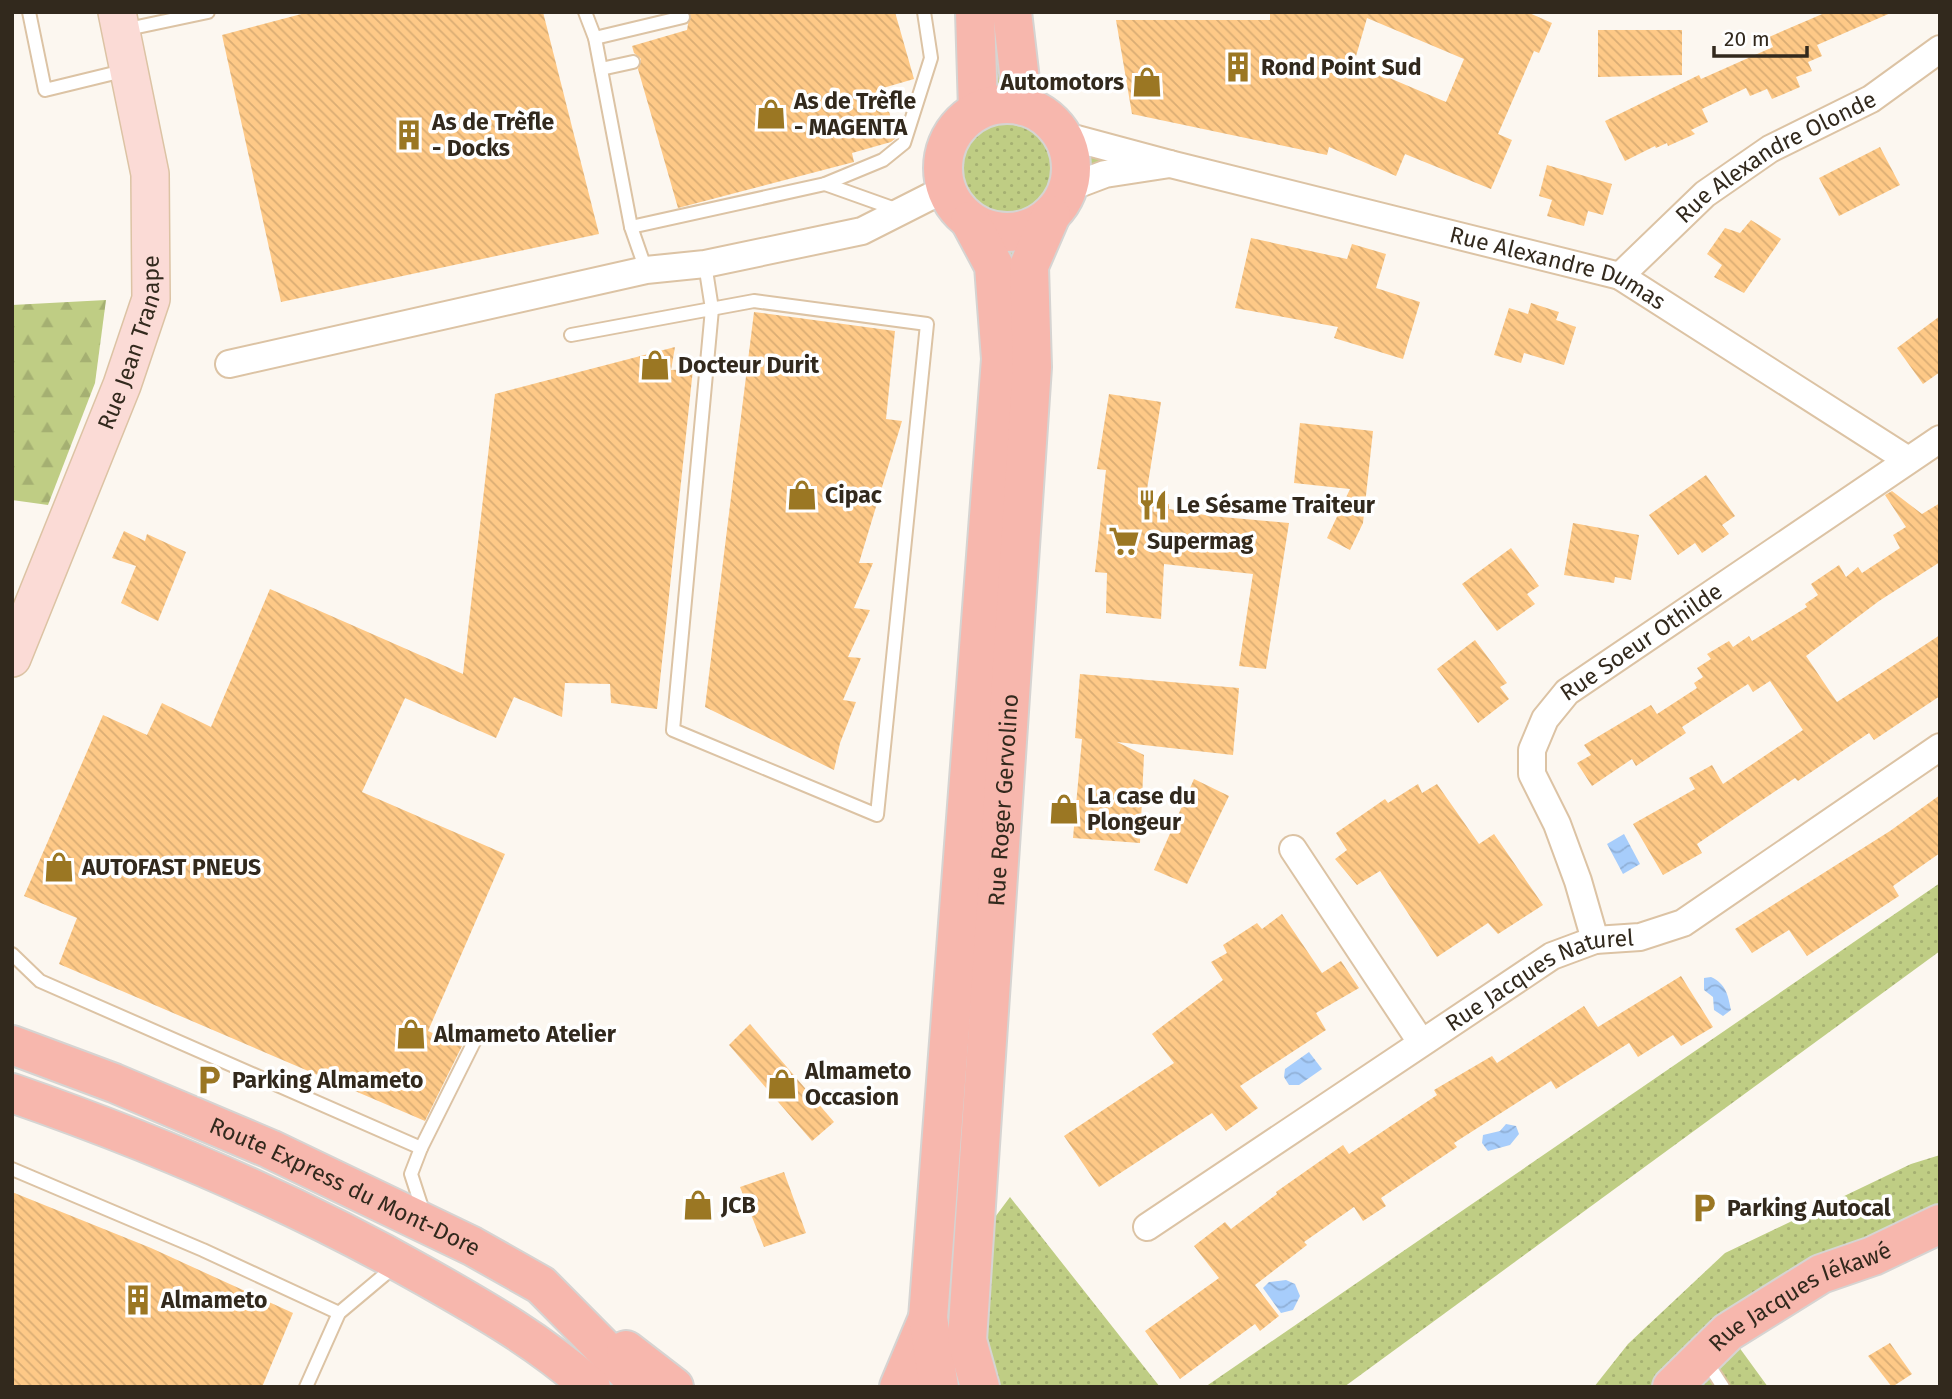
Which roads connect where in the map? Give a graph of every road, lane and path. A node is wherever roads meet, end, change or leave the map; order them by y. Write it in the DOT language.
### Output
graph roads {
  1 [pos="29,12"];
  2 [pos="208,12"];
  3 [pos="585,12"];
  4 [pos="924,12"];
  5 [pos="975,12"];
  6 [pos="1012,12"];
  7 [pos="683,17"];
  8 [pos="119,21"];
  9 [pos="595,38"];
  10 [pos="1940,49"];
  11 [pos="634,62"];
  12 [pos="601,69"];
  13 [pos="129,70"];
  14 [pos="1023,106"];
  15 [pos="978,110"];
  16 [pos="1062,135"];
  17 [pos="1170,164"];
  18 [pos="825,184"];
  19 [pos="945,189"];
  20 [pos="1060,202"];
  21 [pos="901,211"];
  22 [pos="970,221"];
  23 [pos="631,227"];
  24 [pos="705,264"];
  25 [pos="646,270"];
  26 [pos="1620,276"];
  27 [pos="712,309"];
  28 [pos="571,335"];
  29 [pos="229,364"];
  30 [pos="1940,439"];
  31 [pos="1908,460"];
  32 [pos="12,658"];
  33 [pos="1940,747"];
  34 [pos="1293,849"];
  35 [pos="1595,940"];
  36 [pos="12,954"];
  37 [pos="474,1042"];
  38 [pos="1421,1042"];
  39 [pos="12,1045"];
  40 [pos="12,1093"];
  41 [pos="421,1148"];
  42 [pos="12,1169"];
  43 [pos="427,1221"];
  44 [pos="1940,1224"];
  45 [pos="1147,1227"];
  46 [pos="400,1262"];
  47 [pos="541,1285"];
  48 [pos="339,1313"];
  49 [pos="929,1318"];
  50 [pos="1713,1371"];
  51 [pos="306,1387"];
  52 [pos="591,1387"];
  53 [pos="642,1387"];
  54 [pos="674,1387"];
  55 [pos="899,1387"];
  56 [pos="939,1387"];
  57 [pos="980,1387"];
  58 [pos="1672,1387"];
  1 -- 13 [label="lane"];
  2 -- 8 [label="lane"];
  3 -- 9 [label="lane"];
  4 -- 18 [label="lane"];
  5 -- 15 [label="main road"];
  6 -- 14 [label="main road"];
  7 -- 9 [label="lane"];
  8 -- 13 [label="main road, Rue Jean Tranape"];
  9 -- 12 [label="lane"];
  10 -- 26 [label="street, Rue Alexandre Olonde"];
  11 -- 12 [label="lane"];
  12 -- 23 [label="lane"];
  13 -- 32 [label="main road, Rue Jean Tranape"];
  14 -- 15 [label="main road"];
  14 -- 16 [label="main road"];
  15 -- 19 [label="main road"];
  16 -- 17 [label="street, Rue Alexandre Dumas"];
  16 -- 20 [label="main road"];
  17 -- 20 [label="street, Rue Alexandre Dumas"];
  17 -- 26 [label="street, Rue Alexandre Dumas"];
  18 -- 21 [label="lane"];
  18 -- 23 [label="lane"];
  19 -- 21 [label="street"];
  19 -- 22 [label="main road"];
  20 -- 22 [label="main road"];
  20 -- 57 [label="main road, Rue Roger Gervolino"];
  21 -- 24 [label="street"];
  22 -- 49 [label="main road, Rue Roger Gervolino"];
  23 -- 25 [label="lane"];
  24 -- 25 [label="street"];
  24 -- 27 [label="lane"];
  25 -- 29 [label="street"];
  26 -- 31 [label="street, Rue Alexandre Dumas"];
  27 -- 27 [label="lane"];
  27 -- 28 [label="lane"];
  30 -- 31 [label="street, Rue Soeur Othilde"];
  31 -- 35 [label="street, Rue Soeur Othilde"];
  33 -- 35 [label="street, Rue Jacques Naturel"];
  34 -- 38 [label="street"];
  35 -- 38 [label="street, Rue Jacques Naturel"];
  36 -- 41 [label="lane"];
  37 -- 41 [label="lane"];
  38 -- 45 [label="street, Rue Jacques Naturel"];
  39 -- 43 [label="main road, Route Express du Mont-Dore"];
  40 -- 46 [label="main road, Route Express du Mont-Dore"];
  41 -- 43 [label="lane"];
  42 -- 48 [label="lane"];
  43 -- 47 [label="main road, Route Express du Mont-Dore"];
  44 -- 50 [label="main road, Rue Jacques Iékawé"];
  46 -- 48 [label="lane"];
  46 -- 52 [label="main road, Route Express du Mont-Dore"];
  47 -- 53 [label="main road, Route Express du Mont-Dore"];
  47 -- 54 [label="main road"];
  48 -- 51 [label="lane"];
  49 -- 55 [label="main road"];
  49 -- 56 [label="main road, Rue Roger Gervolino"];
  50 -- 58 [label="main road, Rue Jacques Iékawé"];
}
